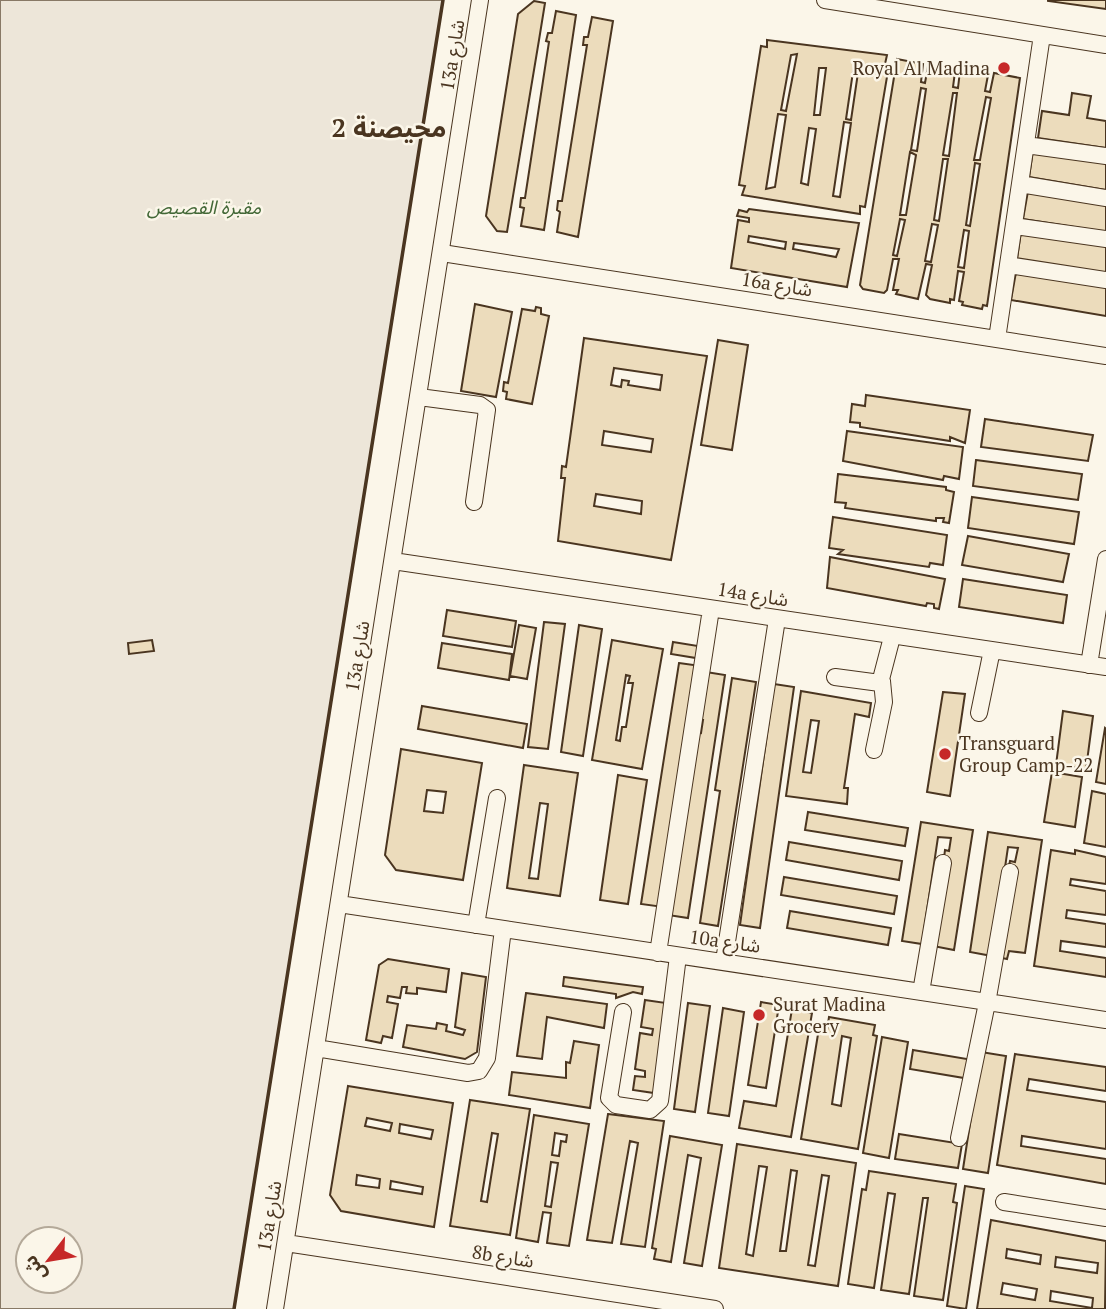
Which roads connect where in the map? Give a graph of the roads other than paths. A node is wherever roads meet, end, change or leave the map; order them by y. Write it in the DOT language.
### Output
graph roads {
  1 [pos="825,0"];
  2 [pos="482,3"];
  3 [pos="865,3"];
  4 [pos="1042,35"];
  5 [pos="1106,45"];
  6 [pos="1026,145"];
  7 [pos="1106,156"];
  8 [pos="1020,184"];
  9 [pos="1106,198"];
  10 [pos="1014,226"];
  11 [pos="1106,239"];
  12 [pos="442,253"];
  13 [pos="1008,265"];
  14 [pos="1106,280"];
  15 [pos="997,339"];
  16 [pos="1106,356"];
  17 [pos="419,397"];
  18 [pos="474,502"];
  19 [pos="1106,559"];
  20 [pos="393,561"];
  21 [pos="711,609"];
  22 [pos="777,619"];
  23 [pos="892,636"];
  24 [pos="992,650"];
  25 [pos="1098,666"];
  26 [pos="835,677"];
  27 [pos="882,681"];
  28 [pos="979,713"];
  29 [pos="874,750"];
  30 [pos="497,798"];
  31 [pos="943,863"];
  32 [pos="1010,872"];
  33 [pos="339,904"];
  34 [pos="476,925"];
  35 [pos="503,929"];
  36 [pos="658,953"];
  37 [pos="678,956"];
  38 [pos="724,961"];
  39 [pos="921,992"];
  40 [pos="987,1003"];
  41 [pos="623,1012"];
  42 [pos="1106,1020"];
  43 [pos="316,1048"];
  44 [pos="959,1138"];
  45 [pos="1004,1202"];
  46 [pos="1106,1218"];
  47 [pos="286,1243"];
  48 [pos="275,1309"];
  49 [pos="715,1309"];
  1 -- 3 [label="street"];
  2 -- 12 [label="street, 13a شارع"];
  3 -- 4 [label="street"];
  4 -- 5 [label="street"];
  4 -- 6 [label="street"];
  6 -- 7 [label="street"];
  6 -- 8 [label="street"];
  8 -- 9 [label="street"];
  8 -- 10 [label="street"];
  10 -- 11 [label="street"];
  10 -- 13 [label="street"];
  12 -- 15 [label="street, 16a شارع"];
  12 -- 17 [label="street, 13a شارع"];
  13 -- 14 [label="street"];
  13 -- 15 [label="street"];
  15 -- 16 [label="street, 16a شارع"];
  17 -- 18 [label="street"];
  17 -- 20 [label="street, 13a شارع"];
  19 -- 25 [label="street"];
  20 -- 21 [label="street, 14a شارع"];
  20 -- 33 [label="street, 13a شارع"];
  21 -- 22 [label="street, 14a شارع"];
  21 -- 36 [label="street"];
  22 -- 23 [label="street, 14a شارع"];
  22 -- 38 [label="street"];
  23 -- 24 [label="street, 14a شارع"];
  23 -- 27 [label="street"];
  24 -- 25 [label="street, 14a شارع"];
  24 -- 28 [label="street"];
  26 -- 27 [label="street"];
  27 -- 29 [label="street"];
  30 -- 34 [label="street"];
  31 -- 39 [label="street"];
  32 -- 40 [label="street"];
  33 -- 34 [label="street, 10a شارع"];
  33 -- 43 [label="street, 13a شارع"];
  34 -- 35 [label="street, 10a شارع"];
  35 -- 36 [label="street, 10a شارع"];
  35 -- 43 [label="street"];
  36 -- 37 [label="street, 10a شارع"];
  37 -- 38 [label="street, 10a شارع"];
  37 -- 41 [label="street"];
  38 -- 39 [label="street, 10a شارع"];
  39 -- 40 [label="street, 10a شارع"];
  40 -- 42 [label="street, 10a شارع"];
  40 -- 44 [label="street"];
  43 -- 47 [label="street, 13a شارع"];
  45 -- 46 [label="street"];
  47 -- 48 [label="street, 13a شارع"];
  47 -- 49 [label="street, 8b شارع"];
}
